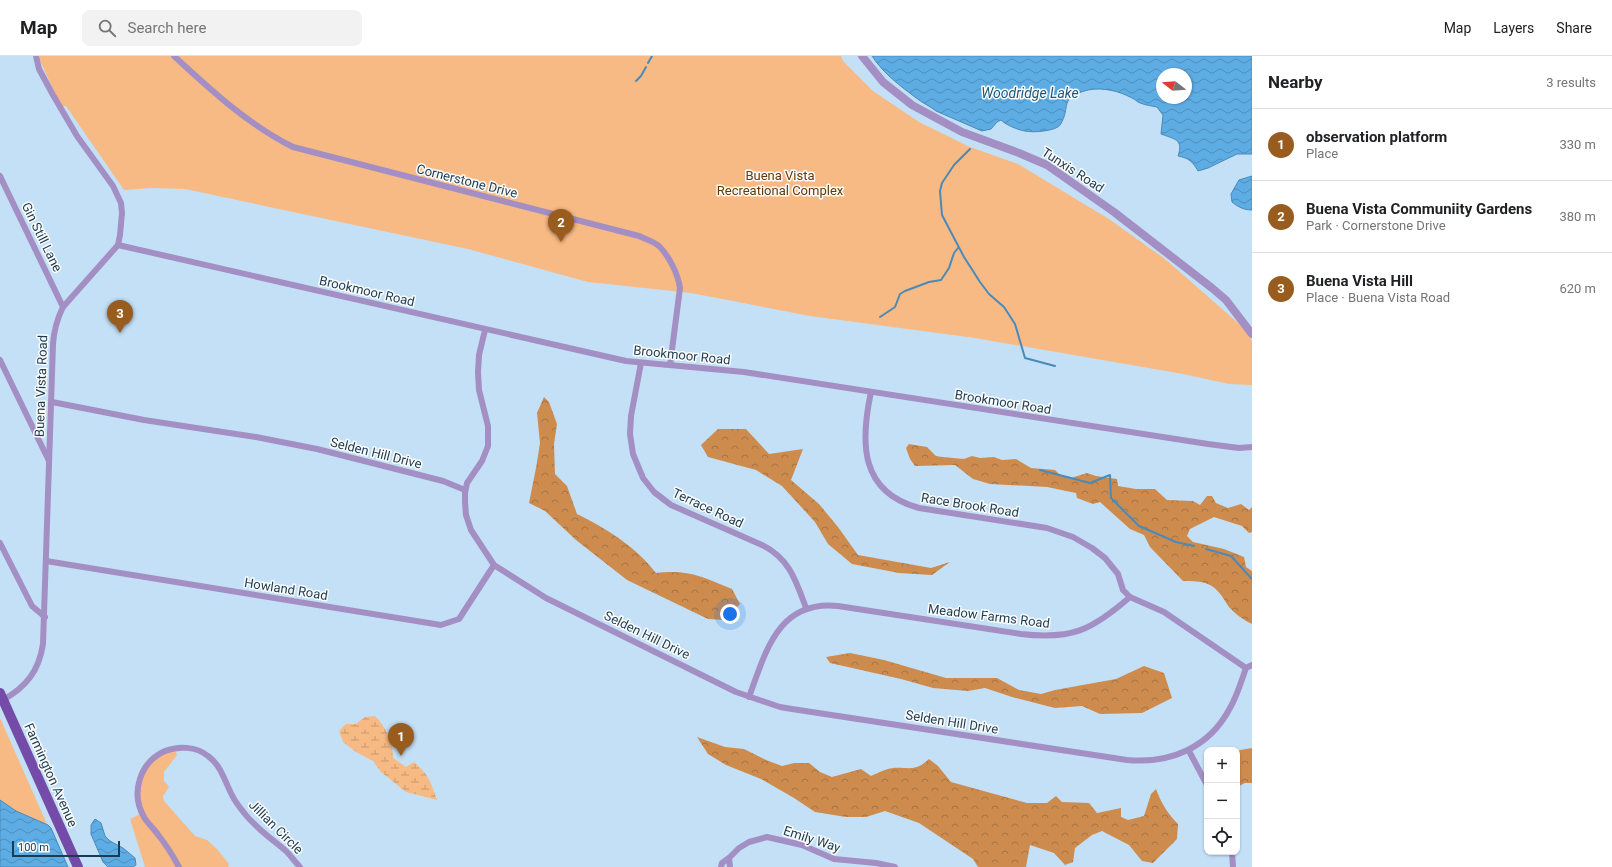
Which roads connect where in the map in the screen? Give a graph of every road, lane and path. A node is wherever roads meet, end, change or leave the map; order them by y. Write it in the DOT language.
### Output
graph roads {
  1 [pos="36,56"];
  2 [pos="174,56"];
  3 [pos="862,56"];
  4 [pos="0,176"];
  5 [pos="118,245"];
  6 [pos="63,307"];
  7 [pos="486,330"];
  8 [pos="1252,334"];
  9 [pos="0,360"];
  10 [pos="641,363"];
  11 [pos="670,365"];
  12 [pos="871,392"];
  13 [pos="52,402"];
  14 [pos="1252,447"];
  15 [pos="50,462"];
  16 [pos="465,490"];
  17 [pos="0,543"];
  18 [pos="46,561"];
  19 [pos="494,565"];
  20 [pos="1130,596"];
  21 [pos="806,608"];
  22 [pos="44,617"];
  23 [pos="1249,667"];
  24 [pos="2,697"];
  25 [pos="749,697"];
  26 [pos="1189,751"];
  27 [pos="1206,783"];
  28 [pos="1232,855"];
  29 [pos="729,858"];
  30 [pos="78,867"];
  31 [pos="179,867"];
  32 [pos="300,867"];
  33 [pos="721,867"];
  34 [pos="730,867"];
  35 [pos="895,867"];
  36 [pos="1233,867"];
  1 -- 5 [label="street"];
  2 -- 11 [label="street, Cornerstone Drive"];
  3 -- 8 [label="street, Tunxis Road"];
  4 -- 6 [label="street, Gin Still Lane"];
  5 -- 6 [label="street, Buena Vista Road"];
  5 -- 7 [label="street, Brookmoor Road"];
  6 -- 13 [label="street, Buena Vista Road"];
  7 -- 10 [label="street, Brookmoor Road"];
  7 -- 16 [label="street"];
  9 -- 15 [label="street"];
  10 -- 11 [label="street, Brookmoor Road"];
  10 -- 21 [label="street, Terrace Road"];
  11 -- 12 [label="street, Brookmoor Road"];
  12 -- 14 [label="street, Brookmoor Road"];
  12 -- 20 [label="street, Race Brook Road"];
  13 -- 15 [label="street, Buena Vista Road"];
  13 -- 16 [label="street, Selden Hill Drive"];
  15 -- 18 [label="street, Buena Vista Road"];
  16 -- 19 [label="street, Selden Hill Drive"];
  17 -- 22 [label="street"];
  18 -- 19 [label="street, Howland Road"];
  18 -- 22 [label="street, Buena Vista Road"];
  19 -- 25 [label="street, Selden Hill Drive"];
  20 -- 21 [label="street, Meadow Farms Road"];
  20 -- 23 [label="street"];
  21 -- 25 [label="street, Meadow Farms Road"];
  22 -- 24 [label="street, Buena Vista Road"];
  23 -- 26 [label="street, Selden Hill Drive"];
  24 -- 30 [label="main road, Farmington Avenue"];
  25 -- 26 [label="street, Selden Hill Drive"];
  26 -- 27 [label="street"];
  28 -- 36 [label="street"];
  29 -- 33 [label="street, Emily Way"];
  29 -- 34 [label="street"];
  29 -- 35 [label="street, Emily Way"];
  31 -- 32 [label="street, Jillian Circle"];
}
